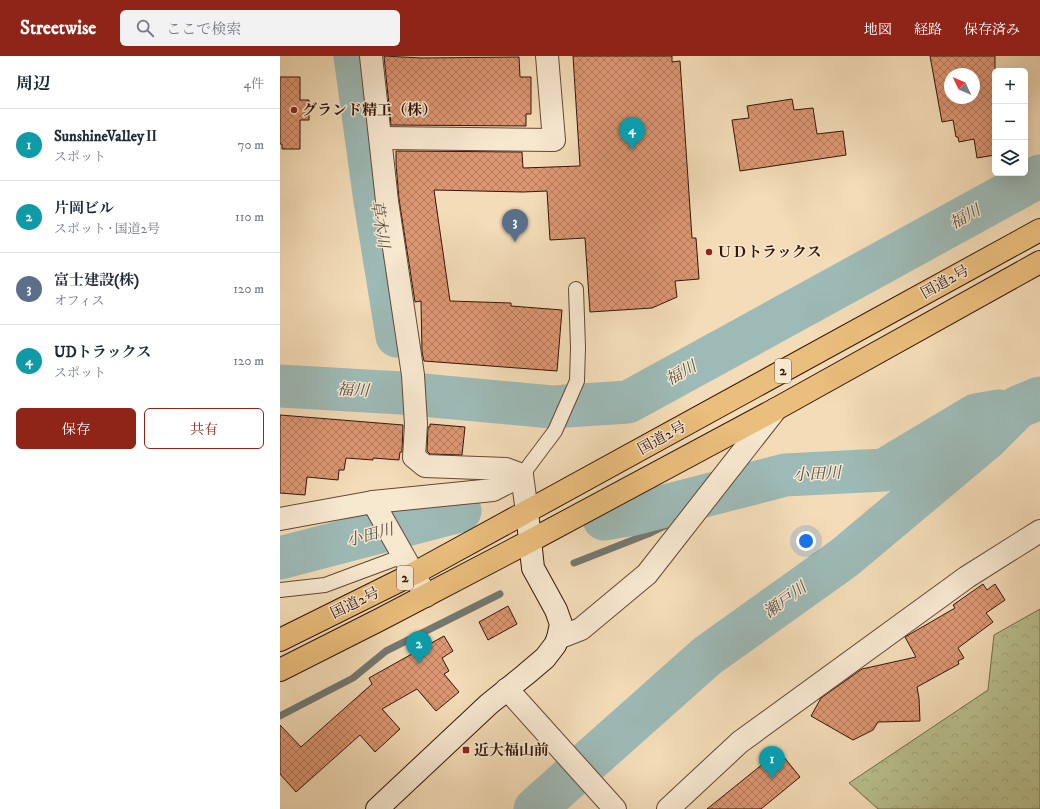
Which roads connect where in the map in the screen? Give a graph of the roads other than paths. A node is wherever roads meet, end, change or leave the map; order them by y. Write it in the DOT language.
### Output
graph roads {
  1 [pos="372,56"];
  2 [pos="547,56"];
  3 [pos="382,138"];
  4 [pos="1040,230"];
  5 [pos="1040,262"];
  6 [pos="576,289"];
  7 [pos="776,409"];
  8 [pos="522,475"];
  9 [pos="376,507"];
  10 [pos="527,512"];
  11 [pos="280,519"];
  12 [pos="1040,531"];
  13 [pos="530,542"];
  14 [pos="404,558"];
  15 [pos="280,590"];
  16 [pos="426,596"];
  17 [pos="558,638"];
  18 [pos="280,640"];
  19 [pos="280,670"];
  20 [pos="507,689"];
  21 [pos="377,809"];
  22 [pos="615,809"];
  23 [pos="668,809"];
  1 -- 3 [label="street"];
  2 -- 3 [label="street"];
  3 -- 8 [label="street"];
  4 -- 10 [label="highway, 国道2号 / 2"];
  5 -- 7 [label="highway, 国道2号 / 2"];
  6 -- 8 [label="lane"];
  7 -- 13 [label="highway, 国道2号 / 2"];
  7 -- 17 [label="street"];
  8 -- 9 [label="street"];
  8 -- 10 [label="street"];
  9 -- 11 [label="street"];
  9 -- 14 [label="street"];
  10 -- 13 [label="street"];
  10 -- 14 [label="highway, 国道2号 / 2"];
  12 -- 23 [label="street"];
  13 -- 16 [label="highway, 国道2号 / 2"];
  13 -- 17 [label="street"];
  14 -- 15 [label="lane"];
  14 -- 16 [label="street"];
  14 -- 18 [label="highway, 国道2号 / 2"];
  16 -- 19 [label="highway, 国道2号 / 2"];
  17 -- 20 [label="street"];
  20 -- 21 [label="street"];
  20 -- 22 [label="street"];
}
